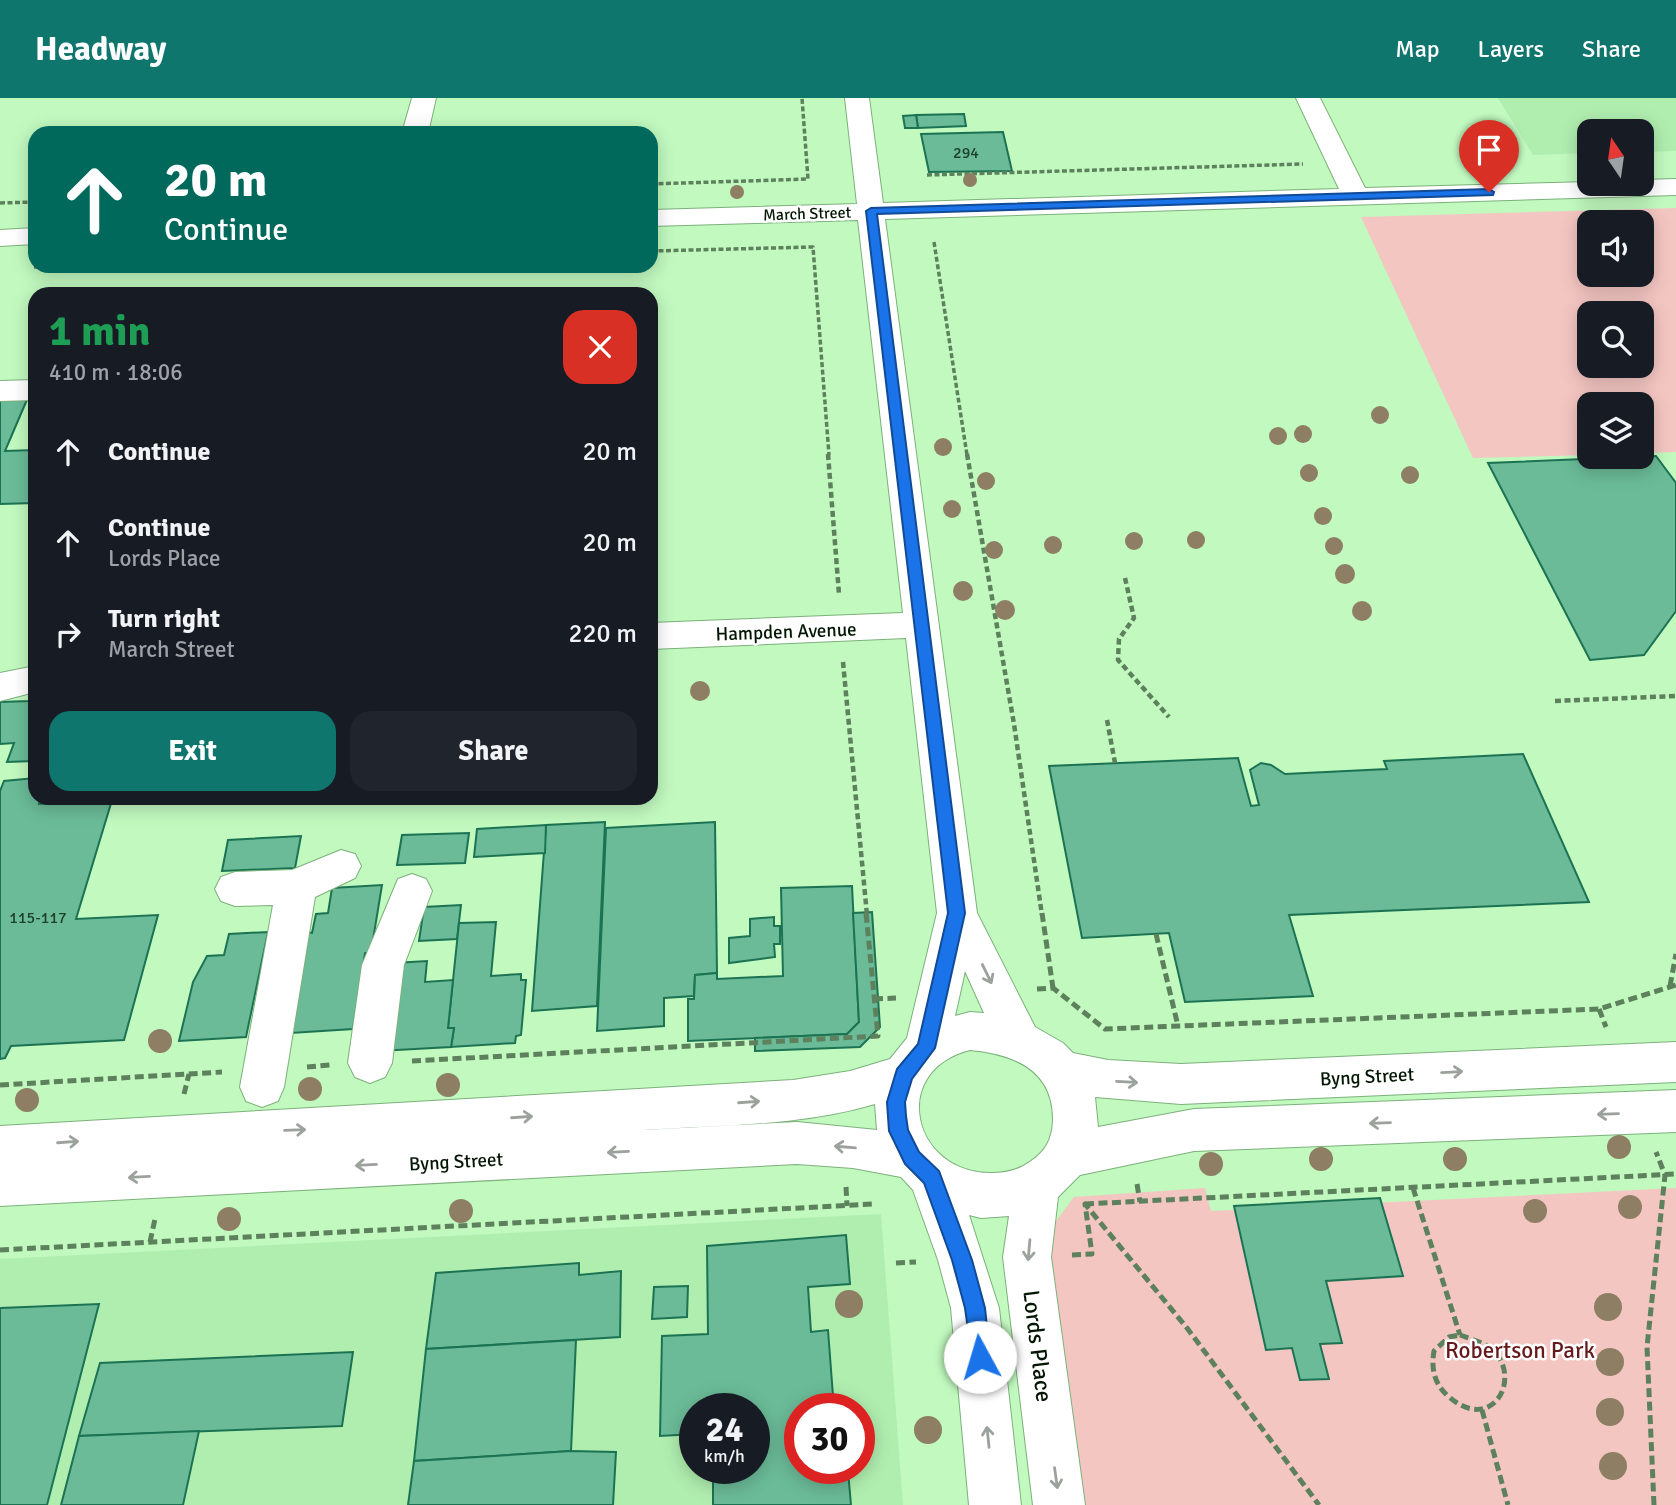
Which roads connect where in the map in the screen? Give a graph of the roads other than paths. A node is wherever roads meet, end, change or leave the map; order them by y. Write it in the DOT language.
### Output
graph roads {
  1 [pos="424,98"];
  2 [pos="858,98"];
  3 [pos="1308,98"];
  4 [pos="417,126"];
  5 [pos="1676,187"];
  6 [pos="1355,197"];
  7 [pos="871,211"];
  8 [pos="658,218"];
  9 [pos="28,236"];
  10 [pos="0,237"];
  11 [pos="28,390"];
  12 [pos="0,391"];
  13 [pos="922,625"];
  14 [pos="658,636"];
  15 [pos="28,681"];
  16 [pos="0,687"];
  17 [pos="341,866"];
  18 [pos="296,887"];
  19 [pos="234,889"];
  20 [pos="412,891"];
  21 [pos="957,913"];
  22 [pos="1018,1038"];
  23 [pos="915,1061"];
  24 [pos="1676,1062"];
  25 [pos="370,1063"];
  26 [pos="1060,1070"];
  27 [pos="262,1087"];
  28 [pos="1676,1111"];
  29 [pos="0,1147"];
  30 [pos="922,1168"];
  31 [pos="1051,1172"];
  32 [pos="0,1184"];
  33 [pos="995,1505"];
  34 [pos="1059,1505"];
  1 -- 4 [label="street"];
  2 -- 7 [label="street"];
  3 -- 6 [label="street"];
  5 -- 6 [label="street, March Street"];
  6 -- 7 [label="street, March Street"];
  7 -- 8 [label="street, March Street"];
  7 -- 13 [label="street"];
  9 -- 10 [label="street"];
  11 -- 12 [label="street"];
  13 -- 14 [label="street, Hampden Avenue"];
  13 -- 21 [label="street"];
  15 -- 16 [label="street"];
  17 -- 18 [label="street"];
  18 -- 19 [label="street"];
  18 -- 27 [label="street"];
  20 -- 25 [label="street"];
  21 -- 22 [label="street, one-way"];
  21 -- 23 [label="street"];
  22 -- 23 [label="street"];
  22 -- 26 [label="street"];
  29 -- 23 [label="street, Byng Street, one-way"];
  23 -- 30 [label="street"];
  26 -- 24 [label="street, Byng Street, one-way"];
  26 -- 31 [label="street"];
  28 -- 31 [label="street, one-way"];
  30 -- 31 [label="street"];
  30 -- 32 [label="street, Byng Street, one-way"];
  33 -- 30 [label="street, one-way"];
  31 -- 34 [label="street, Lords Place, one-way"];
}
